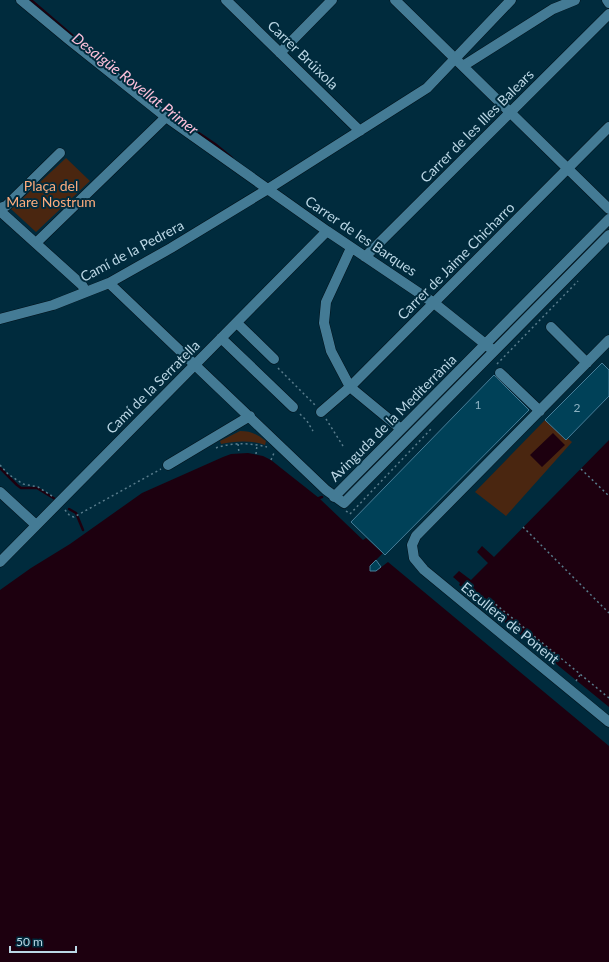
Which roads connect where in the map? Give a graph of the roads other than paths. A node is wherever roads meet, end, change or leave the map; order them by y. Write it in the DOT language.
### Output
graph roads {
  1 [pos="21,0"];
  2 [pos="226,0"];
  3 [pos="332,0"];
  4 [pos="395,0"];
  5 [pos="511,0"];
  6 [pos="575,0"];
  7 [pos="607,0"];
  8 [pos="609,2"];
  9 [pos="609,14"];
  10 [pos="280,53"];
  11 [pos="456,59"];
  12 [pos="463,66"];
  13 [pos="510,112"];
  14 [pos="166,117"];
  15 [pos="609,127"];
  16 [pos="360,131"];
  17 [pos="60,153"];
  18 [pos="568,168"];
  19 [pos="268,189"];
  20 [pos="609,209"];
  21 [pos="0,210"];
  22 [pos="609,219"];
  23 [pos="327,231"];
  24 [pos="609,235"];
  25 [pos="36,243"];
  26 [pos="351,248"];
  27 [pos="365,257"];
  28 [pos="109,283"];
  29 [pos="86,292"];
  30 [pos="434,303"];
  31 [pos="0,319"];
  32 [pos="237,323"];
  33 [pos="551,327"];
  34 [pos="221,338"];
  35 [pos="609,340"];
  36 [pos="486,344"];
  37 [pos="494,351"];
  38 [pos="274,359"];
  39 [pos="587,363"];
  40 [pos="194,365"];
  41 [pos="500,374"];
  42 [pos="350,387"];
  43 [pos="292,407"];
  44 [pos="540,411"];
  45 [pos="321,412"];
  46 [pos="250,416"];
  47 [pos="401,429"];
  48 [pos="168,465"];
  49 [pos="0,492"];
  50 [pos="334,497"];
  51 [pos="36,525"];
  52 [pos="0,562"];
  53 [pos="609,722"];
  1 -- 14 [label="street, Carrer de les Barques"];
  2 -- 10 [label="street, Carrer Brúixola"];
  3 -- 10 [label="street"];
  4 -- 11 [label="street"];
  5 -- 11 [label="street, Camí de la Pedrera"];
  6 -- 12 [label="street"];
  7 -- 8 [label="street"];
  9 -- 13 [label="street, Carrer de les Illes Balears"];
  10 -- 16 [label="street, Carrer Brúixola"];
  11 -- 12 [label="street"];
  11 -- 16 [label="street, Camí de la Pedrera"];
  12 -- 13 [label="street"];
  13 -- 18 [label="street"];
  13 -- 27 [label="street, Carrer de les Illes Balears"];
  14 -- 19 [label="street, Carrer de les Barques"];
  14 -- 25 [label="street"];
  15 -- 18 [label="street, Carrer de Jaime Chicharro"];
  16 -- 19 [label="street, Camí de la Pedrera"];
  17 -- 21 [label="street"];
  18 -- 20 [label="street"];
  18 -- 30 [label="street, Carrer de Jaime Chicharro"];
  19 -- 23 [label="street, Carrer de les Barques"];
  19 -- 28 [label="street, Camí de la Pedrera"];
  21 -- 25 [label="street"];
  22 -- 36 [label="street, Avinguda de la Mediterrània"];
  23 -- 26 [label="street, Carrer de les Barques"];
  23 -- 32 [label="street, Camí de la Serratella"];
  24 -- 37 [label="street, Avinguda de la Mediterrània"];
  25 -- 29 [label="street"];
  26 -- 27 [label="street, Carrer de les Barques"];
  26 -- 42 [label="street"];
  27 -- 30 [label="street, Carrer de les Barques"];
  28 -- 29 [label="street, Camí de la Pedrera"];
  28 -- 40 [label="street"];
  29 -- 31 [label="street, Camí de la Pedrera"];
  30 -- 36 [label="street, Carrer de les Barques"];
  30 -- 42 [label="street, Carrer de Jaime Chicharro"];
  32 -- 34 [label="street, Camí de la Serratella"];
  32 -- 38 [label="street"];
  33 -- 39 [label="street"];
  34 -- 40 [label="street, Camí de la Serratella"];
  34 -- 43 [label="street"];
  35 -- 39 [label="street"];
  36 -- 37 [label="street, Carrer de les Barques"];
  36 -- 47 [label="street, Avinguda de la Mediterrània"];
  37 -- 50 [label="street, Avinguda de la Mediterrània"];
  39 -- 44 [label="street"];
  40 -- 46 [label="street"];
  40 -- 51 [label="street, Camí de la Serratella"];
  41 -- 44 [label="street"];
  42 -- 45 [label="street, Carrer de Jaime Chicharro"];
  42 -- 47 [label="street"];
  44 -- 53 [label="street, Escullera de Ponent"];
  46 -- 48 [label="street"];
  46 -- 50 [label="street"];
  47 -- 50 [label="street, Avinguda de la Mediterrània"];
  49 -- 51 [label="street"];
  51 -- 52 [label="street, Camí de la Serratella"];
}
